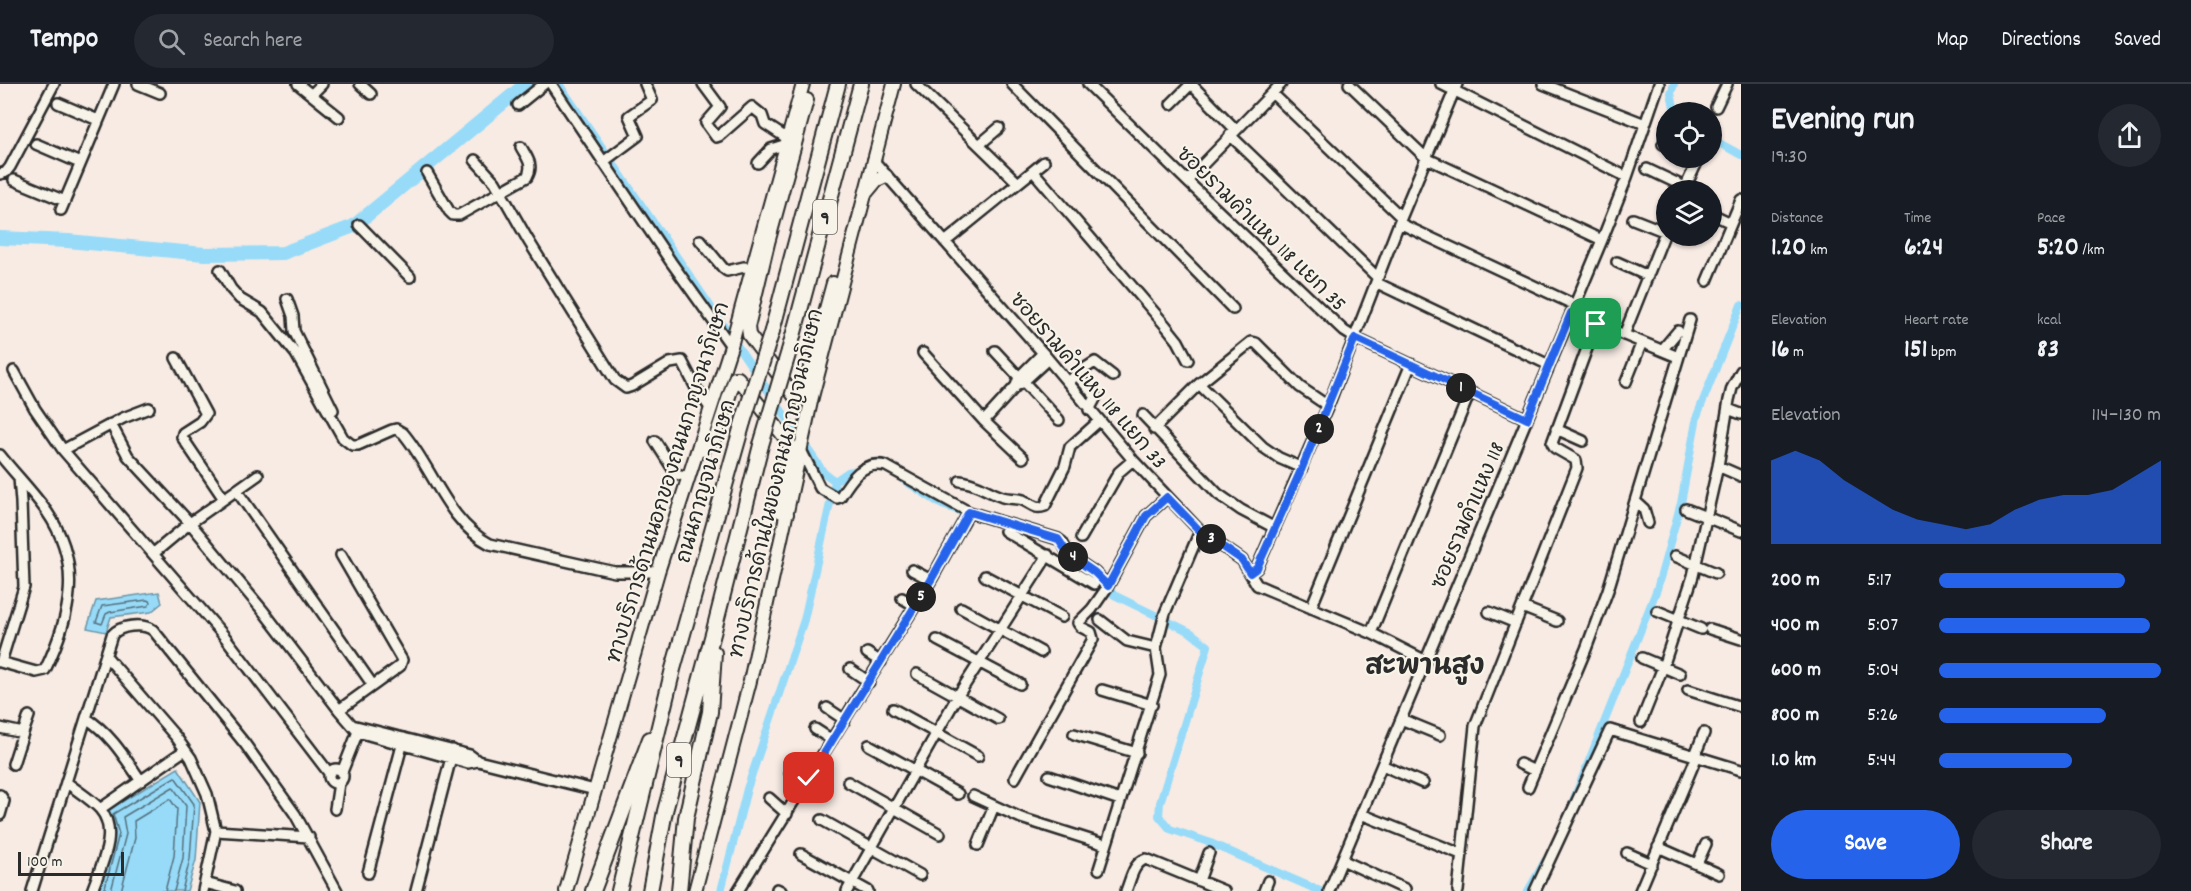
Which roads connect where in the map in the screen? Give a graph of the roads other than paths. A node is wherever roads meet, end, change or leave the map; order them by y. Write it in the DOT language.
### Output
graph roads {
  1 [pos="54,84"];
  2 [pos="114,84"];
  3 [pos="138,84"];
  4 [pos="298,84"];
  5 [pos="322,84"];
  6 [pos="360,84"];
  7 [pos="544,84"];
  8 [pos="551,84"];
  9 [pos="657,84"];
  10 [pos="703,84"];
  11 [pos="803,84"];
  12 [pos="811,84"];
  13 [pos="838,84"];
  14 [pos="861,84"];
  15 [pos="894,84"];
  16 [pos="916,84"];
  17 [pos="1012,84"];
  18 [pos="1088,84"];
  19 [pos="1191,84"];
  20 [pos="1281,84"];
  21 [pos="1349,84"];
  22 [pos="1441,84"];
  23 [pos="1543,84"];
  24 [pos="1659,84"];
  25 [pos="1727,84"];
  26 [pos="646,87"];
  27 [pos="1455,87"];
  28 [pos="160,93"];
  29 [pos="1272,93"];
  30 [pos="312,94"];
  31 [pos="371,94"];
  32 [pos="1718,102"];
  33 [pos="58,103"];
  34 [pos="1171,104"];
  35 [pos="518,105"];
  36 [pos="339,117"];
  37 [pos="98,120"];
  38 [pos="1645,124"];
  39 [pos="999,128"];
  40 [pos="1233,133"];
  41 [pos="787,142"];
  42 [pos="36,144"];
  43 [pos="979,145"];
  44 [pos="521,147"];
  45 [pos="1426,158"];
  46 [pos="607,159"];
  47 [pos="475,160"];
  48 [pos="873,160"];
  49 [pos="1044,162"];
  50 [pos="80,163"];
  51 [pos="758,163"];
  52 [pos="1647,169"];
  53 [pos="1033,171"];
  54 [pos="427,173"];
  55 [pos="0,174"];
  56 [pos="886,176"];
  57 [pos="1627,177"];
  58 [pos="14,180"];
  59 [pos="1667,180"];
  60 [pos="1187,181"];
  61 [pos="1018,183"];
  62 [pos="501,193"];
  63 [pos="866,194"];
  64 [pos="1741,200"];
  65 [pos="1633,219"];
  66 [pos="1722,219"];
  67 [pos="1400,220"];
  68 [pos="1731,223"];
  69 [pos="359,225"];
  70 [pos="1656,227"];
  71 [pos="700,240"];
  72 [pos="1602,240"];
  73 [pos="945,242"];
  74 [pos="768,243"];
  75 [pos="1660,246"];
  76 [pos="1617,262"];
  77 [pos="753,268"];
  78 [pos="220,270"];
  79 [pos="1648,276"];
  80 [pos="410,277"];
  81 [pos="1377,281"];
  82 [pos="1707,281"];
  83 [pos="286,299"];
  84 [pos="1233,309"];
  85 [pos="1573,309"];
  86 [pos="1690,320"];
  87 [pos="740,324"];
  88 [pos="1596,324"];
  89 [pos="1678,331"];
  90 [pos="1624,335"];
  91 [pos="1355,338"];
  92 [pos="1642,342"];
  93 [pos="733,348"];
  94 [pos="995,351"];
  95 [pos="1662,351"];
  96 [pos="923,353"];
  97 [pos="1046,356"];
  98 [pos="1678,357"];
  99 [pos="177,358"];
  100 [pos="1188,360"];
  101 [pos="1411,364"];
  102 [pos="1549,365"];
  103 [pos="14,371"];
  104 [pos="1741,371"];
  105 [pos="1076,374"];
  106 [pos="1113,376"];
  107 [pos="1019,382"];
  108 [pos="1626,382"];
  109 [pos="1069,383"];
  110 [pos="1199,384"];
  111 [pos="1470,392"];
  112 [pos="322,394"];
  113 [pos="1328,406"];
  114 [pos="149,408"];
  115 [pos="711,409"];
  116 [pos="1728,409"];
  117 [pos="1089,410"];
  118 [pos="1741,414"];
  119 [pos="1143,415"];
  120 [pos="1527,419"];
  121 [pos="1059,420"];
  122 [pos="984,421"];
  123 [pos="1099,421"];
  124 [pos="111,424"];
  125 [pos="1154,429"];
  126 [pos="1556,429"];
  127 [pos="707,439"];
  128 [pos="655,441"];
  129 [pos="1583,441"];
  130 [pos="801,449"];
  131 [pos="63,450"];
  132 [pos="0,454"];
  133 [pos="1023,458"];
  134 [pos="1132,460"];
  135 [pos="1718,466"];
  136 [pos="1302,468"];
  137 [pos="258,475"];
  138 [pos="1741,476"];
  139 [pos="689,477"];
  140 [pos="19,478"];
  141 [pos="960,481"];
  142 [pos="237,491"];
  143 [pos="1167,497"];
  144 [pos="224,500"];
  145 [pos="1635,501"];
  146 [pos="1686,509"];
  147 [pos="969,512"];
  148 [pos="787,514"];
  149 [pos="1706,516"];
  150 [pos="190,523"];
  151 [pos="1648,523"];
  152 [pos="1275,528"];
  153 [pos="1005,531"];
  154 [pos="1200,531"];
  155 [pos="1741,531"];
  156 [pos="1081,538"];
  157 [pos="154,553"];
  158 [pos="341,555"];
  159 [pos="1048,555"];
  160 [pos="1675,556"];
  161 [pos="1696,564"];
  162 [pos="912,570"];
  163 [pos="658,572"];
  164 [pos="1250,573"];
  165 [pos="1716,573"];
  166 [pos="985,576"];
  167 [pos="931,580"];
  168 [pos="1094,584"];
  169 [pos="1108,586"];
  170 [pos="1022,596"];
  171 [pos="902,598"];
  172 [pos="915,606"];
  173 [pos="1522,607"];
  174 [pos="961,608"];
  175 [pos="1311,608"];
  176 [pos="1657,611"];
  177 [pos="1489,612"];
  178 [pos="1062,617"];
  179 [pos="1100,620"];
  180 [pos="1557,621"];
  181 [pos="1678,621"];
  182 [pos="1516,623"];
  183 [pos="714,630"];
  184 [pos="1000,630"];
  185 [pos="1371,633"];
  186 [pos="1741,639"];
  187 [pos="937,640"];
  188 [pos="1156,648"];
  189 [pos="1041,651"];
  190 [pos="867,653"];
  191 [pos="106,656"];
  192 [pos="1642,658"];
  193 [pos="1,662"];
  194 [pos="881,662"];
  195 [pos="1426,662"];
  196 [pos="978,664"];
  197 [pos="1663,667"];
  198 [pos="673,669"];
  199 [pos="850,669"];
  200 [pos="917,674"];
  201 [pos="1680,674"];
  202 [pos="869,682"];
  203 [pos="372,684"];
  204 [pos="1020,684"];
  205 [pos="1102,690"];
  206 [pos="1688,690"];
  207 [pos="957,697"];
  208 [pos="1152,705"];
  209 [pos="1741,707"];
  210 [pos="827,708"];
  211 [pos="893,709"];
  212 [pos="339,710"];
  213 [pos="29,716"];
  214 [pos="86,718"];
  215 [pos="998,719"];
  216 [pos="1401,719"];
  217 [pos="845,720"];
  218 [pos="1641,722"];
  219 [pos="0,728"];
  220 [pos="357,728"];
  221 [pos="815,729"];
  222 [pos="23,733"];
  223 [pos="1704,733"];
  224 [pos="936,734"];
  225 [pos="1074,734"];
  226 [pos="1440,735"];
  227 [pos="832,740"];
  228 [pos="402,742"];
  229 [pos="869,745"];
  230 [pos="185,750"];
  231 [pos="1137,753"];
  232 [pos="452,754"];
  233 [pos="1696,755"];
  234 [pos="978,756"];
  235 [pos="14,764"];
  236 [pos="1520,764"];
  237 [pos="1382,765"];
  238 [pos="916,770"];
  239 [pos="1535,771"];
  240 [pos="1741,771"];
  241 [pos="342,772"];
  242 [pos="329,773"];
  243 [pos="790,773"];
  244 [pos="1049,776"];
  245 [pos="1015,778"];
  246 [pos="141,781"];
  247 [pos="66,782"];
  248 [pos="339,783"];
  249 [pos="806,783"];
  250 [pos="848,783"];
  251 [pos="1423,783"];
  252 [pos="1528,787"];
  253 [pos="594,790"];
  254 [pos="958,794"];
  255 [pos="0,795"];
  256 [pos="973,796"];
  257 [pos="769,798"];
  258 [pos="1120,800"];
  259 [pos="994,806"];
  260 [pos="895,807"];
  261 [pos="100,809"];
  262 [pos="335,809"];
  263 [pos="787,814"];
  264 [pos="1361,814"];
  265 [pos="0,815"];
  266 [pos="822,820"];
  267 [pos="216,831"];
  268 [pos="940,834"];
  269 [pos="309,837"];
  270 [pos="1707,844"];
  271 [pos="978,845"];
  272 [pos="1106,845"];
  273 [pos="872,847"];
  274 [pos="1658,847"];
  275 [pos="1209,853"];
  276 [pos="1627,853"];
  277 [pos="1461,854"];
  278 [pos="801,855"];
  279 [pos="1342,860"];
  280 [pos="1652,864"];
  281 [pos="1697,864"];
  282 [pos="1099,869"];
  283 [pos="368,873"];
  284 [pos="1719,874"];
  285 [pos="920,875"];
  286 [pos="1199,881"];
  287 [pos="1268,881"];
  288 [pos="204,887"];
  289 [pos="849,887"];
  290 [pos="1330,888"];
  291 [pos="1405,889"];
  292 [pos="32,891"];
  293 [pos="92,891"];
  294 [pos="235,891"];
  295 [pos="337,891"];
  296 [pos="416,891"];
  297 [pos="566,891"];
  298 [pos="573,891"];
  299 [pos="593,891"];
  300 [pos="619,891"];
  301 [pos="650,891"];
  302 [pos="679,891"];
  303 [pos="695,891"];
  304 [pos="738,891"];
  305 [pos="868,891"];
  306 [pos="1126,891"];
  307 [pos="1224,891"];
  308 [pos="1264,891"];
  309 [pos="1458,891"];
  310 [pos="1535,891"];
  311 [pos="1640,891"];
  1 -- 55 [label="street"];
  2 -- 37 [label="street"];
  3 -- 28 [label="street"];
  4 -- 30 [label="street"];
  5 -- 30 [label="street"];
  6 -- 31 [label="street"];
  7 -- 35 [label="street"];
  8 -- 46 [label="street"];
  9 -- 26 [label="street"];
  10 -- 41 [label="street"];
  11 -- 41 [label="main road, ทางบริการด้านนอกของถนนกาญจนาภิเษก"];
  12 -- 74 [label="main road"];
  13 -- 198 [label="highway, ถนนกาญจนาภิเษก / 9, bridge"];
  14 -- 183 [label="highway, ถนนกาญจนาภิเษก / 9, bridge"];
  15 -- 48 [label="main road, ทางบริการด้านในของถนนกาญจนาภิเษก"];
  16 -- 43 [label="street"];
  17 -- 84 [label="street"];
  18 -- 60 [label="street, ซอยรามคำแหง 118 แยก 35"];
  19 -- 34 [label="street"];
  19 -- 40 [label="street"];
  20 -- 29 [label="street"];
  21 -- 45 [label="street"];
  22 -- 27 [label="street"];
  23 -- 38 [label="street"];
  24 -- 38 [label="street, ซอยรามคำแหง 118"];
  25 -- 32 [label="street"];
  26 -- 46 [label="street"];
  27 -- 45 [label="street"];
  27 -- 57 [label="street"];
  29 -- 40 [label="street"];
  29 -- 67 [label="street"];
  30 -- 36 [label="street"];
  33 -- 37 [label="street"];
  37 -- 50 [label="street"];
  38 -- 57 [label="street, ซอยรามคำแหง 118"];
  39 -- 43 [label="street"];
  40 -- 60 [label="street"];
  40 -- 81 [label="street"];
  41 -- 51 [label="street"];
  41 -- 77 [label="main road, ทางบริการด้านนอกของถนนกาญจนาภิเษก"];
  42 -- 50 [label="street"];
  43 -- 61 [label="street"];
  44 -- 62 [label="street"];
  45 -- 67 [label="street"];
  45 -- 72 [label="street"];
  46 -- 93 [label="street"];
  47 -- 62 [label="street"];
  48 -- 56 [label="street, ซอยรามคำแหง 118 แยก 33"];
  48 -- 63 [label="main road, ทางบริการด้านในของถนนกาญจนาภิเษก"];
  48 -- 74 [label="main road"];
  49 -- 53 [label="street"];
  50 -- 58 [label="street"];
  52 -- 59 [label="street"];
  53 -- 61 [label="street"];
  53 -- 100 [label="street"];
  54 -- 62 [label="street"];
  56 -- 63 [label="main road"];
  56 -- 73 [label="street, ซอยรามคำแหง 118 แยก 33"];
  57 -- 72 [label="street, ซอยรามคำแหง 118"];
  60 -- 91 [label="street, ซอยรามคำแหง 118 แยก 35"];
  61 -- 73 [label="street"];
  62 -- 115 [label="street"];
  63 -- 130 [label="main road, ทางบริการด้านในของถนนกาญจนาภิเษก"];
  64 -- 68 [label="street"];
  65 -- 70 [label="street"];
  66 -- 68 [label="street"];
  67 -- 81 [label="street"];
  67 -- 85 [label="street"];
  68 -- 82 [label="street"];
  69 -- 80 [label="street"];
  71 -- 77 [label="street"];
  72 -- 85 [label="street, ซอยรามคำแหง 118"];
  73 -- 97 [label="street, ซอยรามคำแหง 118 แยก 33"];
  74 -- 87 [label="main road"];
  75 -- 79 [label="street"];
  76 -- 79 [label="street"];
  77 -- 87 [label="main road, ทางบริการด้านนอกของถนนกาญจนาภิเษก"];
  78 -- 112 [label="street"];
  79 -- 90 [label="street"];
  81 -- 91 [label="street"];
  81 -- 102 [label="street"];
  83 -- 112 [label="street"];
  85 -- 88 [label="street"];
  85 -- 102 [label="street, ซอยรามคำแหง 118"];
  86 -- 98 [label="street"];
  87 -- 93 [label="main road, ทางบริการด้านนอกของถนนกาญจนาภิเษก"];
  88 -- 90 [label="street"];
  88 -- 126 [label="street"];
  89 -- 95 [label="street"];
  90 -- 92 [label="street"];
  91 -- 101 [label="street, ซอยรามคำแหง 118 แยก 35"];
  91 -- 113 [label="street"];
  92 -- 95 [label="street"];
  92 -- 108 [label="street"];
  93 -- 115 [label="main road, ทางบริการด้านนอกของถนนกาญจนาภิเษก"];
  93 -- 127 [label="main road"];
  94 -- 107 [label="street"];
  95 -- 98 [label="street"];
  96 -- 122 [label="street"];
  97 -- 107 [label="street"];
  97 -- 109 [label="street, ซอยรามคำแหง 118 แยก 33"];
  98 -- 145 [label="street"];
  99 -- 144 [label="street"];
  101 -- 111 [label="street, ซอยรามคำแหง 118 แยก 35"];
  101 -- 175 [label="street"];
  102 -- 120 [label="street, ซอยรามคำแหง 118"];
  103 -- 131 [label="street"];
  104 -- 116 [label="street"];
  105 -- 106 [label="street"];
  105 -- 109 [label="street"];
  105 -- 117 [label="street"];
  107 -- 121 [label="street"];
  107 -- 122 [label="street"];
  109 -- 117 [label="street, ซอยรามคำแหง 118 แยก 33"];
  110 -- 113 [label="street"];
  110 -- 125 [label="street"];
  110 -- 136 [label="street"];
  111 -- 120 [label="street, ซอยรามคำแหง 118 แยก 35"];
  111 -- 185 [label="street"];
  112 -- 163 [label="street"];
  113 -- 136 [label="street"];
  114 -- 124 [label="street"];
  115 -- 139 [label="main road, ทางบริการด้านนอกของถนนกาญจนาภิเษก"];
  116 -- 118 [label="street"];
  116 -- 135 [label="street"];
  117 -- 123 [label="street, ซอยรามคำแหง 118 แยก 33"];
  119 -- 125 [label="street"];
  120 -- 195 [label="street, ซอยรามคำแหง 118"];
  122 -- 133 [label="street"];
  123 -- 134 [label="street, ซอยรามคำแหง 118 แยก 33"];
  123 -- 141 [label="street"];
  124 -- 131 [label="street"];
  124 -- 150 [label="street"];
  125 -- 152 [label="street"];
  126 -- 129 [label="street"];
  126 -- 173 [label="street"];
  127 -- 148 [label="main road"];
  127 -- 298 [label="main road"];
  128 -- 139 [label="street"];
  130 -- 147 [label="street"];
  130 -- 148 [label="main road, ทางบริการด้านในของถนนกาญจนาภิเษก"];
  131 -- 157 [label="street"];
  132 -- 140 [label="street"];
  134 -- 143 [label="street, ซอยรามคำแหง 118 แยก 33"];
  134 -- 156 [label="street"];
  135 -- 138 [label="street"];
  135 -- 149 [label="street"];
  136 -- 152 [label="street"];
  137 -- 142 [label="street"];
  139 -- 163 [label="main road, ทางบริการด้านนอกของถนนกาญจนาภิเษก"];
  140 -- 193 [label="street"];
  140 -- 193 [label="street"];
  142 -- 144 [label="street"];
  142 -- 203 [label="street"];
  143 -- 154 [label="street, ซอยรามคำแหง 118 แยก 33"];
  143 -- 169 [label="street"];
  144 -- 150 [label="street"];
  145 -- 151 [label="street"];
  145 -- 239 [label="street"];
  146 -- 149 [label="street"];
  147 -- 167 [label="street"];
  147 -- 169 [label="street"];
  148 -- 303 [label="main road, ทางบริการด้านในของถนนกาญจนาภิเษก"];
  149 -- 155 [label="street"];
  149 -- 161 [label="street"];
  150 -- 157 [label="street"];
  150 -- 212 [label="street"];
  152 -- 164 [label="street"];
  153 -- 159 [label="street"];
  154 -- 164 [label="street, ซอยรามคำแหง 118 แยก 33"];
  154 -- 188 [label="street"];
  157 -- 242 [label="street"];
  158 -- 203 [label="street"];
  159 -- 168 [label="street"];
  159 -- 170 [label="street"];
  160 -- 161 [label="street"];
  161 -- 165 [label="street"];
  161 -- 181 [label="street"];
  162 -- 167 [label="street"];
  163 -- 253 [label="main road, ทางบริการด้านนอกของถนนกาญจนาภิเษก"];
  164 -- 175 [label="street, ซอยรามคำแหง 118 แยก 33"];
  166 -- 170 [label="street"];
  167 -- 172 [label="street"];
  169 -- 245 [label="street"];
  170 -- 178 [label="street"];
  170 -- 184 [label="street"];
  171 -- 172 [label="street"];
  172 -- 194 [label="street"];
  173 -- 180 [label="street"];
  173 -- 182 [label="street"];
  174 -- 184 [label="street"];
  175 -- 185 [label="street, ซอยรามคำแหง 118 แยก 33"];
  176 -- 181 [label="street"];
  177 -- 182 [label="street"];
  179 -- 188 [label="street"];
  181 -- 186 [label="street"];
  181 -- 197 [label="street"];
  182 -- 277 [label="street"];
  183 -- 301 [label="highway, ถนนกาญจนาภิเษก / 9"];
  183 -- 302 [label="highway"];
  184 -- 189 [label="street"];
  184 -- 196 [label="street"];
  185 -- 195 [label="street, ซอยรามคำแหง 118 แยก 33"];
  187 -- 196 [label="street"];
  188 -- 208 [label="street"];
  190 -- 194 [label="street"];
  191 -- 214 [label="street"];
  191 -- 230 [label="street"];
  191 -- 269 [label="street"];
  192 -- 197 [label="street"];
  194 -- 202 [label="street"];
  195 -- 216 [label="street, ซอยรามคำแหง 118"];
  196 -- 204 [label="street"];
  196 -- 207 [label="street"];
  197 -- 201 [label="street"];
  197 -- 218 [label="street"];
  198 -- 299 [label="highway"];
  198 -- 300 [label="highway, ถนนกาญจนาภิเษก / 9"];
  199 -- 202 [label="street"];
  200 -- 207 [label="street"];
  202 -- 217 [label="street"];
  203 -- 212 [label="street"];
  205 -- 208 [label="street"];
  206 -- 209 [label="street"];
  207 -- 215 [label="street"];
  207 -- 224 [label="street"];
  208 -- 231 [label="street"];
  210 -- 217 [label="street"];
  211 -- 224 [label="street"];
  212 -- 220 [label="street"];
  213 -- 222 [label="street"];
  214 -- 246 [label="street"];
  214 -- 247 [label="street"];
  216 -- 226 [label="street"];
  216 -- 237 [label="street, ซอยรามคำแหง 118"];
  217 -- 227 [label="street"];
  219 -- 222 [label="street"];
  220 -- 228 [label="street"];
  220 -- 241 [label="street"];
  221 -- 227 [label="street"];
  222 -- 235 [label="street"];
  223 -- 233 [label="street"];
  224 -- 234 [label="street"];
  224 -- 238 [label="street"];
  225 -- 231 [label="street"];
  227 -- 249 [label="street"];
  228 -- 232 [label="street"];
  228 -- 283 [label="street"];
  229 -- 238 [label="street"];
  230 -- 246 [label="street"];
  230 -- 267 [label="street"];
  231 -- 258 [label="street"];
  232 -- 253 [label="street"];
  232 -- 296 [label="street"];
  233 -- 240 [label="street"];
  233 -- 274 [label="street"];
  233 -- 310 [label="street"];
  236 -- 239 [label="street"];
  237 -- 251 [label="street"];
  237 -- 264 [label="street, ซอยรามคำแหง 118"];
  238 -- 254 [label="street"];
  238 -- 260 [label="street"];
  239 -- 252 [label="street"];
  241 -- 242 [label="street"];
  241 -- 248 [label="street"];
  242 -- 248 [label="street"];
  243 -- 249 [label="street"];
  244 -- 258 [label="street"];
  246 -- 261 [label="street"];
  247 -- 261 [label="street"];
  247 -- 292 [label="street"];
  248 -- 262 [label="street"];
  249 -- 263 [label="street"];
  250 -- 260 [label="street"];
  253 -- 297 [label="main road, ทางบริการด้านนอกของถนนกาญจนาภิเษก"];
  255 -- 265 [label="street"];
  256 -- 259 [label="street"];
  257 -- 263 [label="street"];
  258 -- 272 [label="street"];
  259 -- 271 [label="street"];
  259 -- 272 [label="street"];
  260 -- 268 [label="street"];
  260 -- 273 [label="street"];
  261 -- 293 [label="street"];
  263 -- 304 [label="street"];
  264 -- 277 [label="street"];
  264 -- 279 [label="street, ซอยรามคำแหง 118"];
  266 -- 273 [label="street"];
  267 -- 269 [label="street"];
  267 -- 288 [label="street"];
  269 -- 295 [label="street"];
  270 -- 281 [label="street"];
  272 -- 282 [label="street"];
  273 -- 285 [label="street"];
  273 -- 289 [label="street"];
  274 -- 280 [label="street"];
  274 -- 281 [label="street"];
  275 -- 286 [label="street"];
  276 -- 280 [label="street"];
  277 -- 309 [label="street"];
  278 -- 289 [label="street"];
  279 -- 290 [label="street, ซอยรามคำแหง 118"];
  279 -- 291 [label="street"];
  280 -- 311 [label="street"];
  281 -- 284 [label="street"];
  286 -- 306 [label="street"];
  286 -- 307 [label="street"];
  287 -- 308 [label="street"];
  288 -- 294 [label="street"];
  289 -- 305 [label="street"];
}
